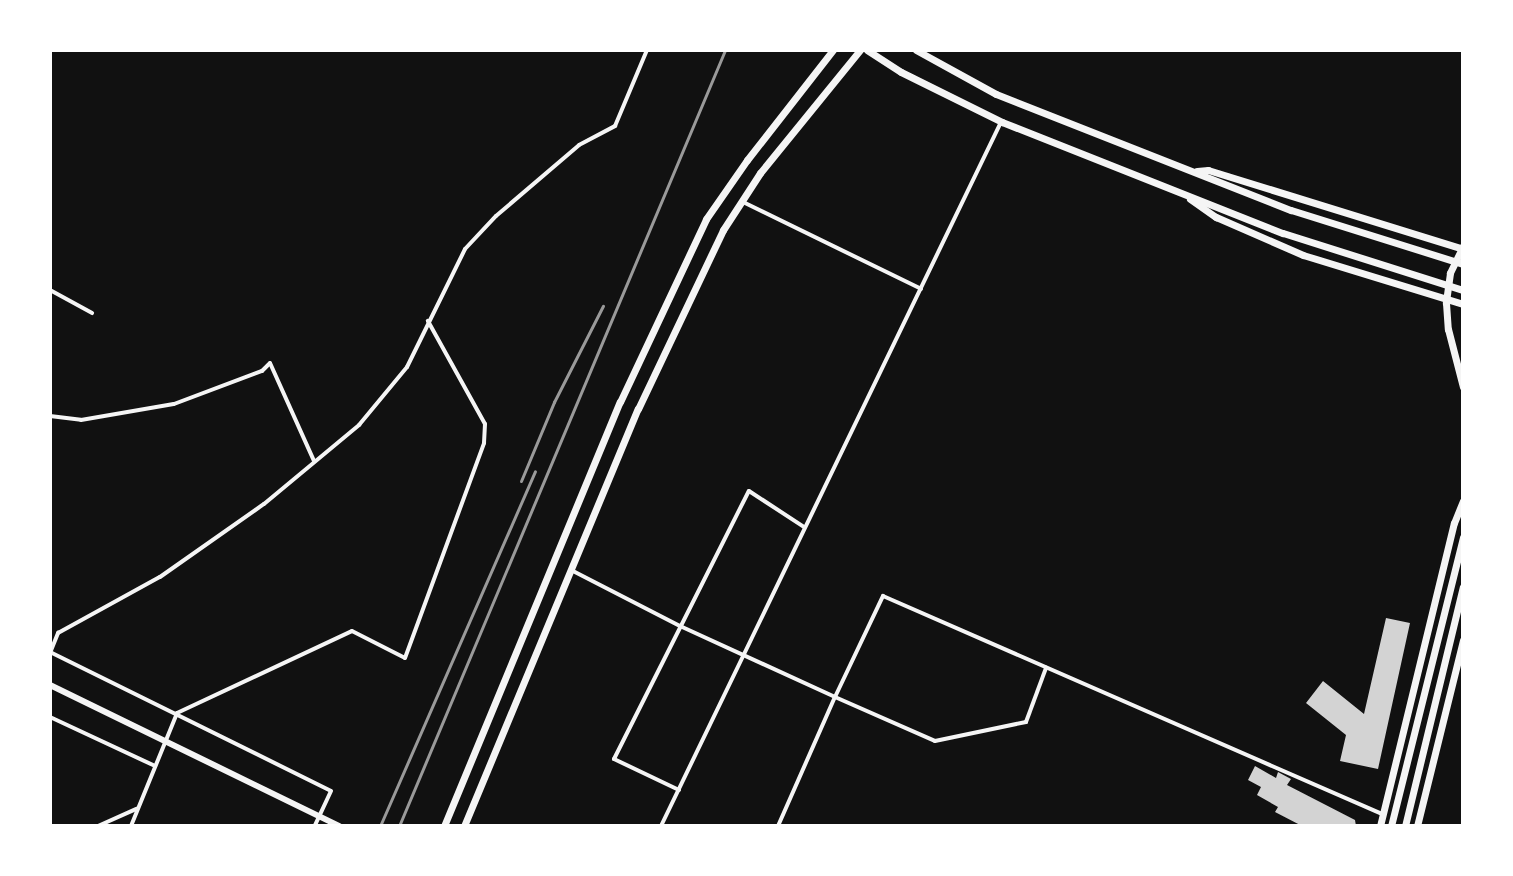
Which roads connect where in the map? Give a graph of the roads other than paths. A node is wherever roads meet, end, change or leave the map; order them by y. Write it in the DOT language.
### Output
graph roads {
  1 [pos="647,50"];
  2 [pos="833,50"];
  3 [pos="860,50"];
  4 [pos="867,50"];
  5 [pos="916,50"];
  6 [pos="1002,122"];
  7 [pos="1193,171"];
  8 [pos="1182,193"];
  9 [pos="742,202"];
  10 [pos="1463,248"];
  11 [pos="1463,264"];
  12 [pos="921,289"];
  13 [pos="50,290"];
  14 [pos="1463,290"];
  15 [pos="1463,304"];
  16 [pos="92,313"];
  17 [pos="428,321"];
  18 [pos="1463,387"];
  19 [pos="50,416"];
  20 [pos="314,462"];
  21 [pos="1463,501"];
  22 [pos="805,527"];
  23 [pos="1463,537"];
  24 [pos="571,570"];
  25 [pos="1463,587"];
  26 [pos="680,626"];
  27 [pos="1463,640"];
  28 [pos="50,652"];
  29 [pos="743,656"];
  30 [pos="1460,667"];
  31 [pos="1046,668"];
  32 [pos="50,685"];
  33 [pos="835,697"];
  34 [pos="177,713"];
  35 [pos="50,717"];
  36 [pos="165,741"];
  37 [pos="155,766"];
  38 [pos="679,790"];
  39 [pos="138,808"];
  40 [pos="1382,814"];
  41 [pos="319,816"];
  42 [pos="98,826"];
  43 [pos="131,826"];
  44 [pos="315,826"];
  45 [pos="339,826"];
  46 [pos="444,826"];
  47 [pos="464,826"];
  48 [pos="661,826"];
  49 [pos="778,826"];
  50 [pos="1380,826"];
  51 [pos="1391,826"];
  52 [pos="1405,826"];
  53 [pos="1417,826"];
  1 -- 17 [label="street"];
  2 -- 46 [label="main road"];
  3 -- 9 [label="main road"];
  4 -- 6 [label="main road"];
  5 -- 7 [label="main road"];
  6 -- 8 [label="main road"];
  6 -- 12 [label="street"];
  7 -- 10 [label="main road"];
  7 -- 11 [label="main road"];
  8 -- 14 [label="main road"];
  8 -- 15 [label="main road"];
  9 -- 12 [label="street"];
  9 -- 24 [label="main road"];
  10 -- 18 [label="main road"];
  12 -- 22 [label="street"];
  13 -- 16 [label="street"];
  17 -- 20 [label="street"];
  17 -- 34 [label="street"];
  19 -- 20 [label="street"];
  20 -- 28 [label="street"];
  21 -- 40 [label="main road"];
  22 -- 26 [label="street"];
  22 -- 29 [label="street"];
  23 -- 51 [label="main road"];
  24 -- 26 [label="street"];
  24 -- 47 [label="main road"];
  25 -- 52 [label="main road"];
  26 -- 29 [label="street"];
  26 -- 38 [label="street"];
  27 -- 30 [label="main road"];
  28 -- 34 [label="street"];
  29 -- 33 [label="street"];
  29 -- 38 [label="street"];
  30 -- 53 [label="main road"];
  31 -- 33 [label="street"];
  31 -- 33 [label="street"];
  31 -- 40 [label="street"];
  32 -- 36 [label="main road"];
  33 -- 49 [label="street"];
  34 -- 36 [label="street"];
  34 -- 41 [label="street"];
  35 -- 37 [label="street"];
  36 -- 37 [label="street"];
  36 -- 41 [label="main road"];
  37 -- 39 [label="street"];
  38 -- 48 [label="street"];
  39 -- 42 [label="street"];
  39 -- 43 [label="street"];
  40 -- 50 [label="main road"];
  41 -- 44 [label="street"];
  41 -- 45 [label="main road"];
}
